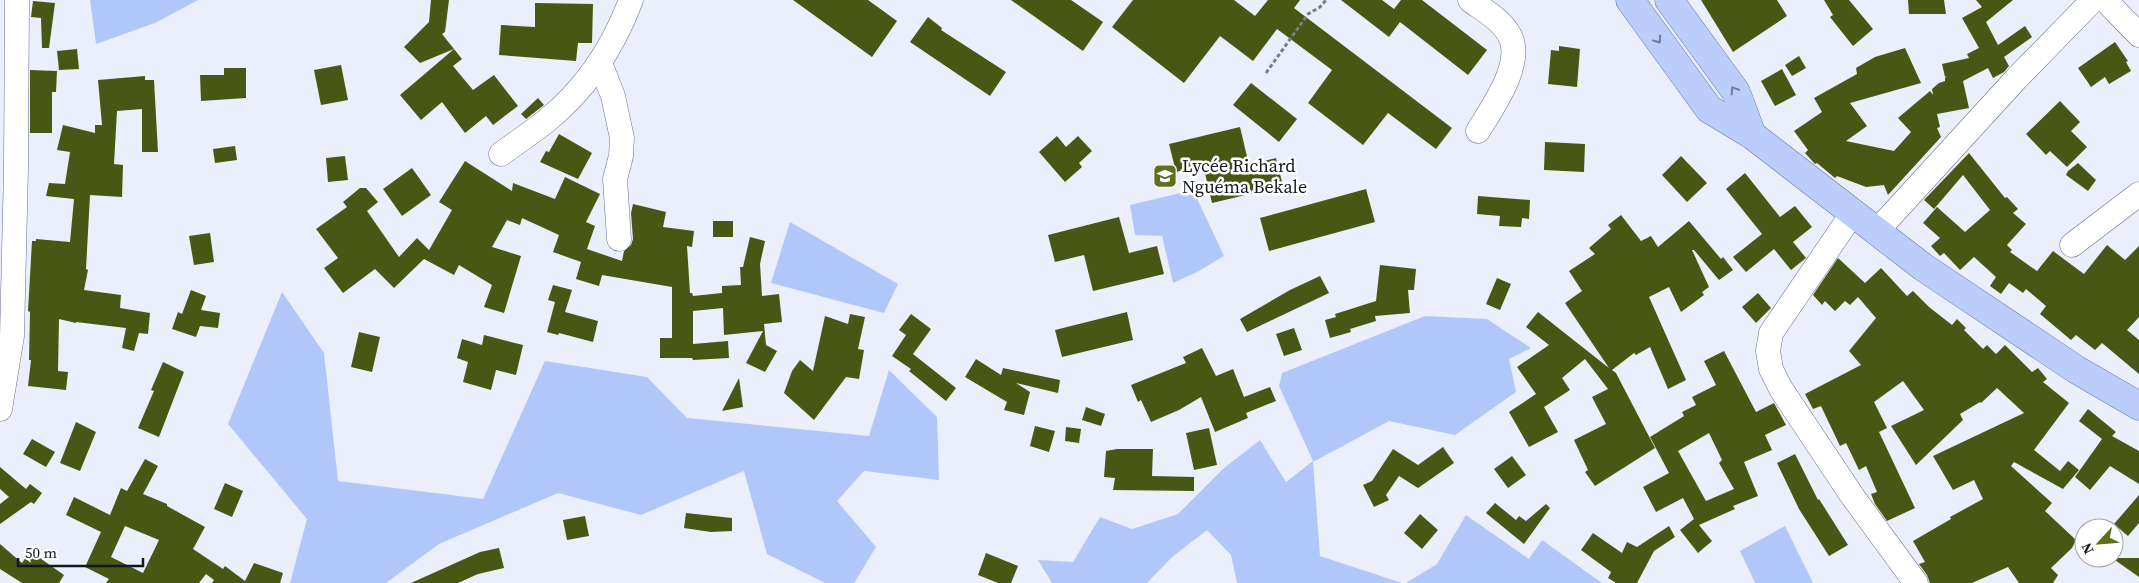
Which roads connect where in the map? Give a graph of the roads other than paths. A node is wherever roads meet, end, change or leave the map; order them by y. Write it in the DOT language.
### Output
graph roads {
  1 [pos="16,0"];
  2 [pos="631,0"];
  3 [pos="1470,0"];
  4 [pos="1630,0"];
  5 [pos="1669,0"];
  6 [pos="2093,0"];
  7 [pos="2105,0"];
  8 [pos="2139,35"];
  9 [pos="600,63"];
  10 [pos="1478,131"];
  11 [pos="1752,135"];
  12 [pos="501,154"];
  13 [pos="2139,194"];
  14 [pos="1852,214"];
  15 [pos="1876,232"];
  16 [pos="619,239"];
  17 [pos="2072,245"];
  18 [pos="2139,406"];
  19 [pos="0,409"];
  20 [pos="1916,583"];
  1 -- 19 [label="street"];
  2 -- 9 [label="street"];
  3 -- 10 [label="street"];
  4 -- 11 [label="main road, one-way"];
  11 -- 5 [label="main road, one-way"];
  6 -- 15 [label="street"];
  7 -- 8 [label="street"];
  9 -- 12 [label="street"];
  9 -- 16 [label="street"];
  11 -- 14 [label="main road"];
  13 -- 17 [label="street"];
  14 -- 15 [label="main road"];
  14 -- 20 [label="street"];
  15 -- 18 [label="main road"];
}
